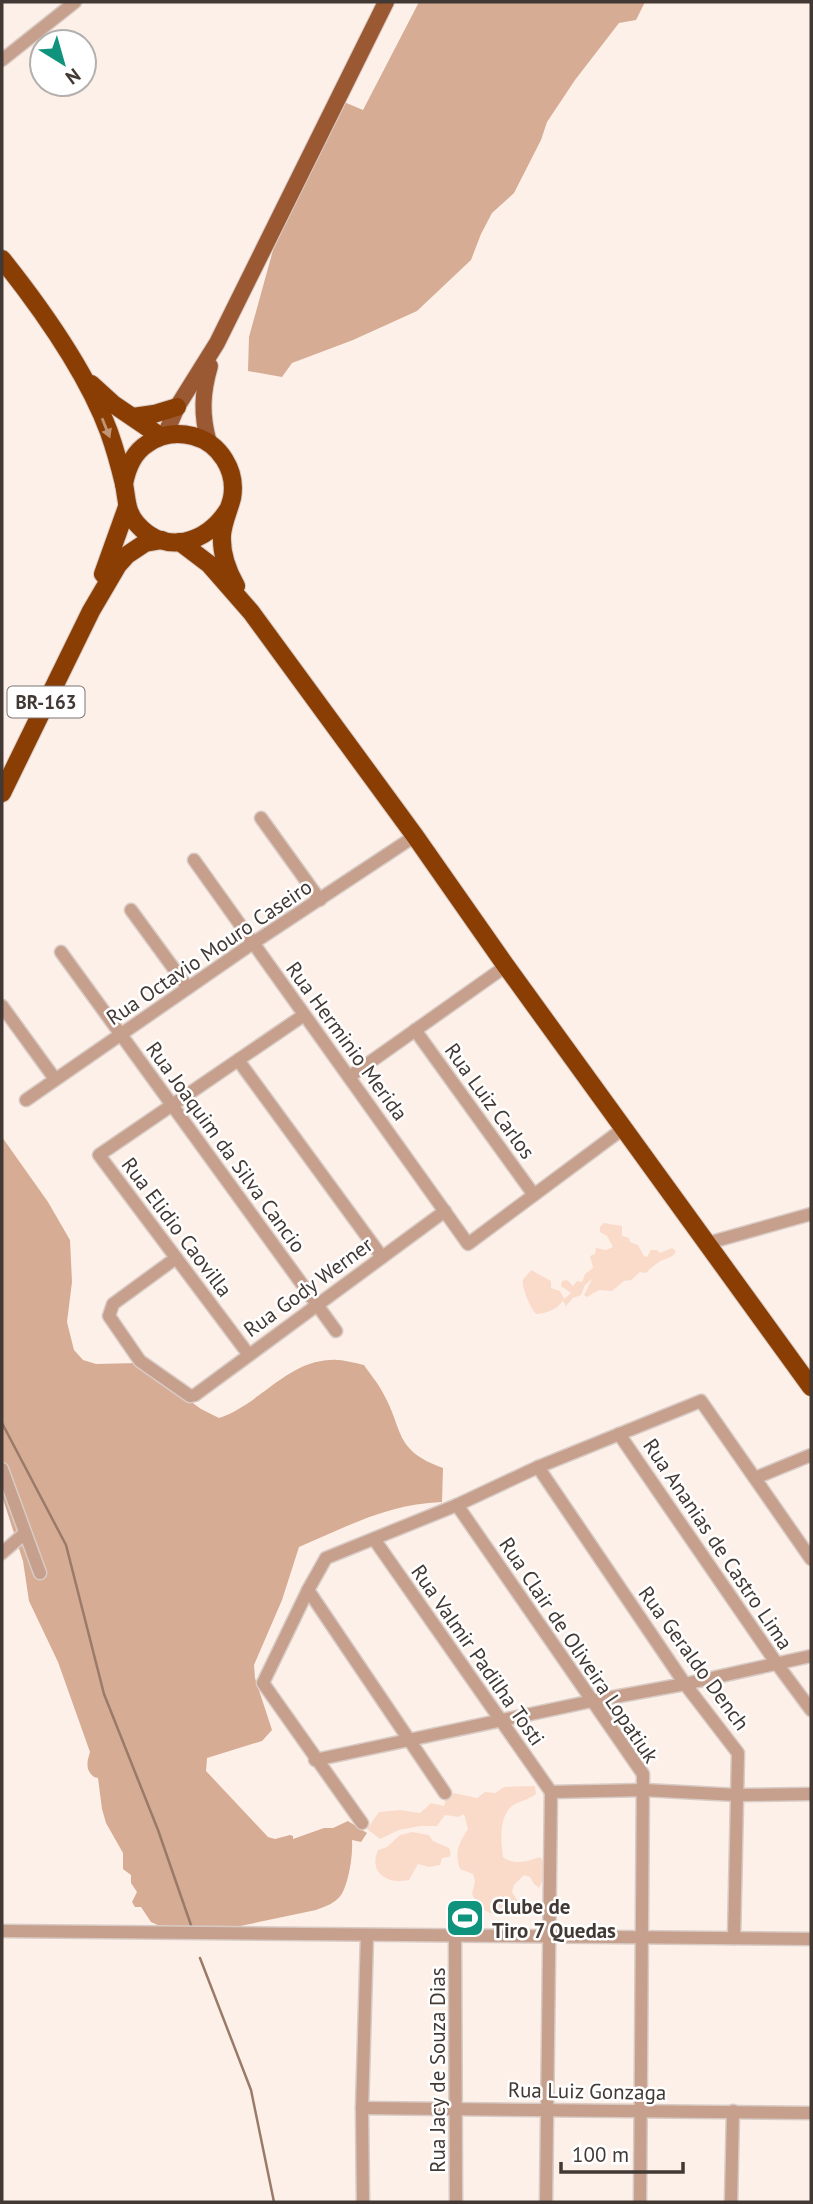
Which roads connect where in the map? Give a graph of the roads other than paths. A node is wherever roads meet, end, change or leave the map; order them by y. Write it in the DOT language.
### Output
graph roads {
  1 [pos="75,2"];
  2 [pos="386,2"];
  3 [pos="2,60"];
  4 [pos="4,268"];
  5 [pos="217,343"];
  6 [pos="82,374"];
  7 [pos="177,407"];
  8 [pos="133,417"];
  9 [pos="162,436"];
  10 [pos="209,443"];
  11 [pos="124,484"];
  12 [pos="127,507"];
  13 [pos="227,512"];
  14 [pos="162,540"];
  15 [pos="180,542"];
  16 [pos="91,611"];
  17 [pos="251,612"];
  18 [pos="2,793"];
  19 [pos="261,818"];
  20 [pos="415,836"];
  21 [pos="194,860"];
  22 [pos="320,900"];
  23 [pos="131,910"];
  24 [pos="253,943"];
  25 [pos="61,952"];
  26 [pos="506,966"];
  27 [pos="188,988"];
  28 [pos="2,1006"];
  29 [pos="304,1015"];
  30 [pos="415,1030"];
  31 [pos="121,1034"];
  32 [pos="238,1060"];
  33 [pos="349,1077"];
  34 [pos="55,1079"];
  35 [pos="26,1100"];
  36 [pos="172,1105"];
  37 [pos="624,1128"];
  38 [pos="534,1195"];
  39 [pos="445,1211"];
  40 [pos="811,1214"];
  41 [pos="708,1243"];
  42 [pos="382,1257"];
  43 [pos="176,1258"];
  44 [pos="317,1305"];
  45 [pos="336,1331"];
  46 [pos="249,1355"];
  47 [pos="811,1387"];
  48 [pos="619,1434"];
  49 [pos="811,1455"];
  50 [pos="538,1467"];
  51 [pos="2,1469"];
  52 [pos="755,1478"];
  53 [pos="457,1505"];
  54 [pos="25,1534"];
  55 [pos="374,1539"];
  56 [pos="2,1553"];
  57 [pos="811,1559"];
  58 [pos="40,1573"];
  59 [pos="307,1590"];
  60 [pos="811,1656"];
  61 [pos="777,1664"];
  62 [pos="685,1684"];
  63 [pos="592,1701"];
  64 [pos="811,1710"];
  65 [pos="499,1720"];
  66 [pos="410,1739"];
  67 [pos="316,1760"];
  68 [pos="644,1790"];
  69 [pos="551,1792"];
  70 [pos="445,1793"];
  71 [pos="811,1794"];
  72 [pos="737,1795"];
  73 [pos="362,1823"];
  74 [pos="2,1931"];
  75 [pos="367,1936"];
  76 [pos="551,1936"];
  77 [pos="455,1937"];
  78 [pos="641,1937"];
  79 [pos="734,1938"];
  80 [pos="811,1940"];
  81 [pos="362,2108"];
  82 [pos="457,2109"];
  83 [pos="547,2110"];
  84 [pos="641,2111"];
  85 [pos="733,2111"];
  86 [pos="811,2113"];
  87 [pos="363,2202"];
  88 [pos="456,2202"];
  89 [pos="546,2202"];
  90 [pos="640,2202"];
  91 [pos="731,2202"];
  1 -- 3 [label="street"];
  2 -- 5 [label="main road"];
  4 -- 6 [label="highway, BR-163"];
  5 -- 7 [label="main road"];
  5 -- 10 [label="main road"];
  6 -- 8 [label="highway, BR-163"];
  6 -- 11 [label="highway, BR-163, one-way"];
  7 -- 8 [label="highway"];
  7 -- 9 [label="main road"];
  8 -- 9 [label="highway, BR-163"];
  9 -- 10 [label="highway, BR-163"];
  9 -- 11 [label="highway"];
  10 -- 13 [label="highway"];
  11 -- 12 [label="highway, BR-163"];
  12 -- 14 [label="highway"];
  12 -- 16 [label="highway, BR-163"];
  13 -- 15 [label="highway, BR-163"];
  13 -- 17 [label="highway"];
  14 -- 15 [label="highway, BR-163"];
  14 -- 16 [label="highway, BR-163"];
  15 -- 17 [label="highway"];
  16 -- 18 [label="highway, BR-163"];
  17 -- 20 [label="highway"];
  19 -- 22 [label="street"];
  20 -- 22 [label="street, Rua Octavio Mouro Caseiro"];
  20 -- 26 [label="highway"];
  21 -- 24 [label="street, Rua Herminio Merida"];
  22 -- 24 [label="street, Rua Octavio Mouro Caseiro"];
  23 -- 27 [label="street"];
  24 -- 27 [label="street, Rua Octavio Mouro Caseiro"];
  24 -- 29 [label="street, Rua Herminio Merida"];
  25 -- 31 [label="street, Rua Joaquim da Silva Cancio"];
  26 -- 30 [label="street"];
  26 -- 37 [label="highway"];
  27 -- 31 [label="street, Rua Octavio Mouro Caseiro"];
  28 -- 34 [label="street"];
  29 -- 32 [label="street"];
  29 -- 33 [label="street, Rua Herminio Merida"];
  30 -- 33 [label="street"];
  30 -- 38 [label="street, Rua Luiz Carlos"];
  31 -- 34 [label="street, Rua Octavio Mouro Caseiro"];
  31 -- 36 [label="street, Rua Joaquim da Silva Cancio"];
  32 -- 36 [label="street"];
  32 -- 42 [label="street"];
  33 -- 39 [label="street, Rua Herminio Merida"];
  34 -- 35 [label="street, Rua Octavio Mouro Caseiro"];
  36 -- 43 [label="street, Rua Elidio Caovilla"];
  36 -- 44 [label="street, Rua Joaquim da Silva Cancio"];
  37 -- 38 [label="street"];
  37 -- 41 [label="highway"];
  38 -- 39 [label="street, Rua Herminio Merida"];
  39 -- 42 [label="street, Rua Gody Werner"];
  40 -- 41 [label="street"];
  41 -- 47 [label="highway"];
  42 -- 44 [label="street, Rua Gody Werner"];
  43 -- 46 [label="street, Rua Elidio Caovilla"];
  43 -- 46 [label="street, Rua Gody Werner"];
  44 -- 45 [label="street, Rua Joaquim da Silva Cancio"];
  44 -- 46 [label="street, Rua Gody Werner"];
  48 -- 50 [label="street"];
  48 -- 52 [label="street"];
  48 -- 61 [label="street, Rua Ananias de Castro Lima"];
  49 -- 52 [label="street"];
  50 -- 53 [label="street"];
  50 -- 62 [label="street, Rua Geraldo Dench"];
  51 -- 54 [label="street"];
  52 -- 57 [label="street"];
  53 -- 55 [label="street"];
  53 -- 63 [label="street, Rua Clair de Oliveira Lopatiuk"];
  54 -- 56 [label="street"];
  54 -- 58 [label="street"];
  55 -- 59 [label="street"];
  55 -- 65 [label="street, Rua Valmir Padilha Tosti"];
  59 -- 66 [label="street"];
  59 -- 67 [label="street"];
  60 -- 61 [label="street"];
  61 -- 62 [label="street"];
  61 -- 64 [label="street, Rua Ananias de Castro Lima"];
  62 -- 63 [label="street"];
  62 -- 72 [label="street, Rua Geraldo Dench"];
  63 -- 65 [label="street"];
  63 -- 68 [label="street, Rua Clair de Oliveira Lopatiuk"];
  65 -- 66 [label="street"];
  65 -- 69 [label="street, Rua Valmir Padilha Tosti"];
  66 -- 67 [label="street"];
  66 -- 70 [label="street"];
  67 -- 73 [label="street"];
  68 -- 69 [label="street"];
  68 -- 72 [label="street"];
  68 -- 78 [label="street, Rua Clair de Oliveira Lopatiuk"];
  69 -- 76 [label="street"];
  71 -- 72 [label="street"];
  72 -- 79 [label="street, Rua Geraldo Dench"];
  74 -- 75 [label="street"];
  75 -- 77 [label="street"];
  75 -- 81 [label="street"];
  76 -- 77 [label="street"];
  76 -- 78 [label="street"];
  76 -- 83 [label="street"];
  77 -- 82 [label="street, Rua Jacy de Souza Dias"];
  78 -- 79 [label="street"];
  78 -- 84 [label="street, Rua Clair de Oliveira Lopatiuk"];
  79 -- 80 [label="street"];
  81 -- 82 [label="street, Rua Luiz Gonzaga"];
  81 -- 87 [label="street"];
  82 -- 83 [label="street, Rua Luiz Gonzaga"];
  82 -- 88 [label="street, Rua Jacy de Souza Dias"];
  83 -- 84 [label="street, Rua Luiz Gonzaga"];
  83 -- 89 [label="street"];
  84 -- 85 [label="street, Rua Luiz Gonzaga"];
  84 -- 90 [label="street, Rua Clair de Oliveira Lopatiuk"];
  85 -- 86 [label="street, Rua Luiz Gonzaga"];
  85 -- 91 [label="street"];
}
